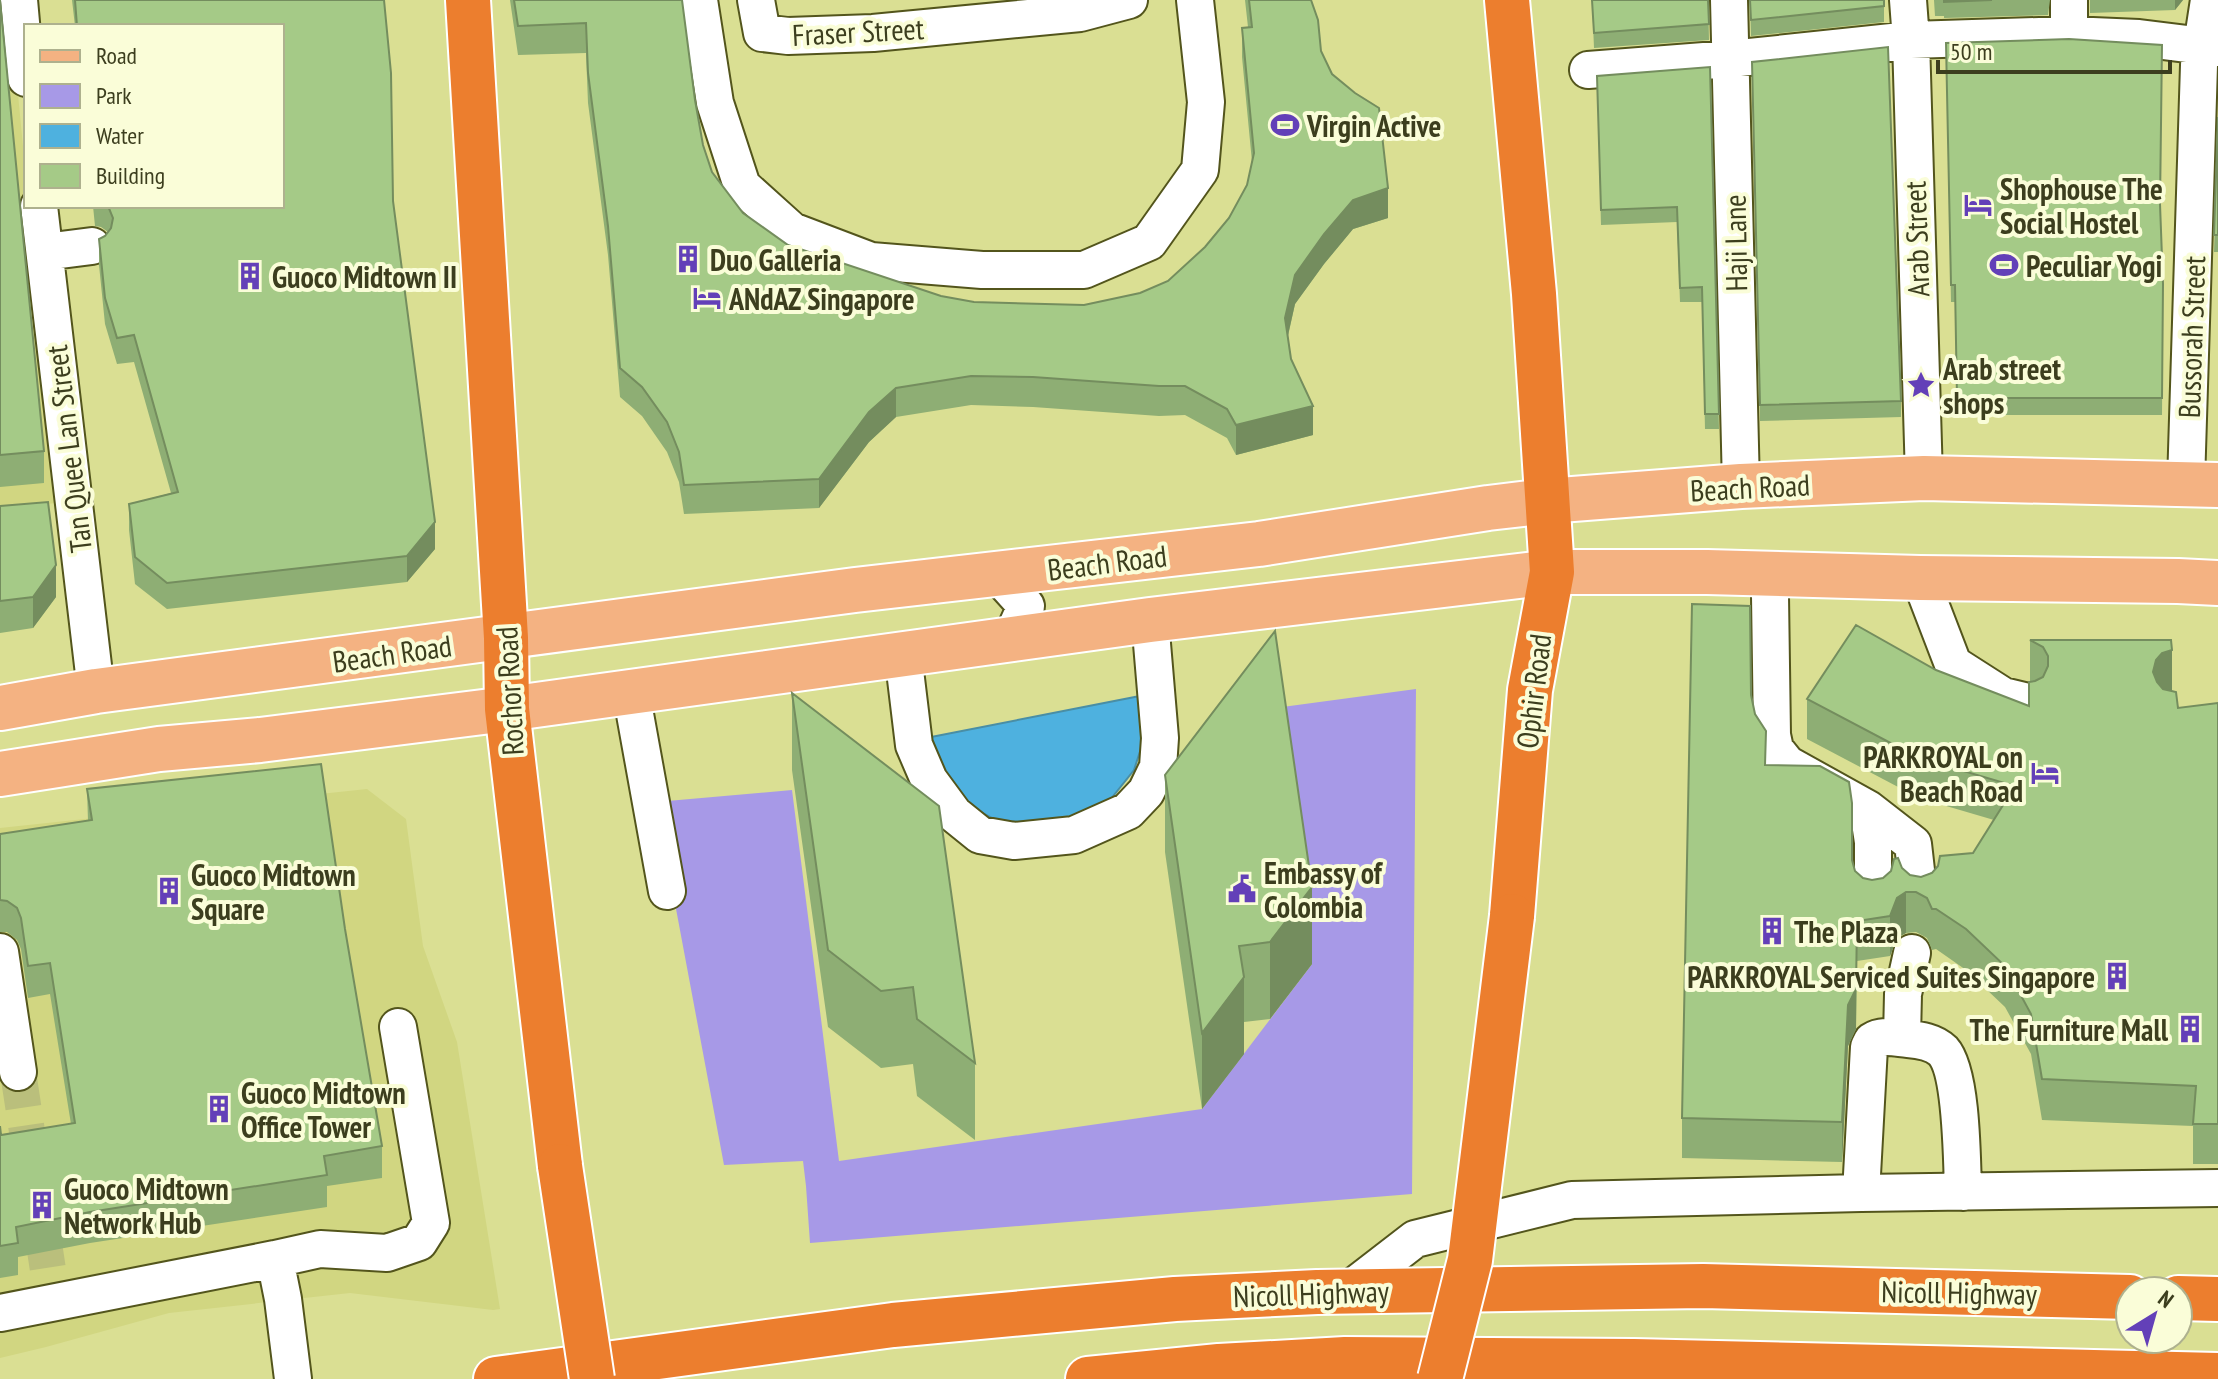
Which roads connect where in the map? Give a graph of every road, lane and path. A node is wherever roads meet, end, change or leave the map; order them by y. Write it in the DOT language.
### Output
graph roads {
  1 [pos="19,0"];
  2 [pos="468,0"];
  3 [pos="699,0"];
  4 [pos="756,0"];
  5 [pos="1129,0"];
  6 [pos="1195,0"];
  7 [pos="1507,0"];
  8 [pos="1729,0"];
  9 [pos="1908,0"];
  10 [pos="2209,0"];
  11 [pos="2069,18"];
  12 [pos="1911,40"];
  13 [pos="2210,46"];
  14 [pos="24,56"];
  15 [pos="1730,59"];
  16 [pos="1588,70"];
  17 [pos="39,208"];
  18 [pos="92,246"];
  19 [pos="45,252"];
  20 [pos="2205,291"];
  21 [pos="1924,478"];
  22 [pos="2202,484"];
  23 [pos="1741,486"];
  24 [pos="1547,501"];
  25 [pos="1552,572"];
  26 [pos="1772,573"];
  27 [pos="998,575"];
  28 [pos="1920,578"];
  29 [pos="2218,583"];
  30 [pos="1150,620"];
  31 [pos="506,638"];
  32 [pos="1011,639"];
  33 [pos="903,654"];
  34 [pos="96,691"];
  35 [pos="631,692"];
  36 [pos="2028,702"];
  37 [pos="0,708"];
  38 [pos="507,709"];
  39 [pos="0,774"];
  40 [pos="1868,809"];
  41 [pos="667,891"];
  42 [pos="1919,897"];
  43 [pos="1873,900"];
  44 [pos="0,952"];
  45 [pos="1898,955"];
  46 [pos="398,1027"];
  47 [pos="1902,1038"];
  48 [pos="18,1072"];
  49 [pos="2218,1188"];
  50 [pos="1963,1192"];
  51 [pos="1861,1193"];
  52 [pos="275,1259"];
  53 [pos="1349,1290"];
  54 [pos="2114,1297"];
  55 [pos="2194,1298"];
  56 [pos="2218,1299"];
  57 [pos="0,1313"];
  58 [pos="2218,1375"];
  59 [pos="293,1379"];
  60 [pos="496,1379"];
  61 [pos="592,1379"];
  62 [pos="1088,1379"];
  63 [pos="1440,1379"];
  1 -- 14 [label="street"];
  2 -- 31 [label="highway, Rochor Road"];
  3 -- 6 [label="street"];
  4 -- 5 [label="street, Fraser Street"];
  7 -- 24 [label="highway, Ophir Road"];
  8 -- 15 [label="street, Haji Lane"];
  9 -- 12 [label="street, Arab Street"];
  10 -- 13 [label="street, Bussorah Street"];
  11 -- 12 [label="street"];
  11 -- 13 [label="street"];
  12 -- 15 [label="street"];
  12 -- 21 [label="street, Arab Street"];
  13 -- 20 [label="street, Bussorah Street"];
  15 -- 16 [label="street"];
  15 -- 23 [label="street, Haji Lane"];
  17 -- 19 [label="street, Tan Quee Lan Street"];
  18 -- 19 [label="street"];
  19 -- 34 [label="street, Tan Quee Lan Street"];
  20 -- 22 [label="street, Bussorah Street"];
  21 -- 22 [label="main road, Beach Road"];
  21 -- 23 [label="main road, Beach Road"];
  23 -- 24 [label="main road, Beach Road"];
  24 -- 25 [label="highway, Ophir Road"];
  24 -- 27 [label="main road, Beach Road"];
  25 -- 26 [label="main road"];
  25 -- 30 [label="main road"];
  25 -- 63 [label="highway, Ophir Road, bridge"];
  26 -- 28 [label="main road"];
  26 -- 40 [label="street"];
  27 -- 31 [label="main road, Beach Road"];
  27 -- 32 [label="street"];
  28 -- 29 [label="main road"];
  28 -- 36 [label="street"];
  30 -- 32 [label="main road"];
  30 -- 33 [label="street"];
  31 -- 34 [label="main road, Beach Road"];
  31 -- 38 [label="highway, Rochor Road"];
  32 -- 33 [label="main road"];
  33 -- 35 [label="main road"];
  34 -- 37 [label="main road, Beach Road"];
  35 -- 38 [label="main road"];
  35 -- 41 [label="street"];
  38 -- 39 [label="main road"];
  38 -- 61 [label="highway, Rochor Road, bridge"];
  40 -- 42 [label="street"];
  40 -- 43 [label="street"];
  44 -- 48 [label="street"];
  45 -- 47 [label="street"];
  46 -- 52 [label="street"];
  47 -- 50 [label="street"];
  47 -- 51 [label="street"];
  49 -- 50 [label="street"];
  50 -- 51 [label="street"];
  51 -- 53 [label="street"];
  52 -- 57 [label="street"];
  52 -- 59 [label="street"];
  53 -- 54 [label="highway, Nicoll Highway"];
  53 -- 60 [label="highway, Nicoll Highway"];
  55 -- 56 [label="highway"];
  58 -- 62 [label="highway"];
}
